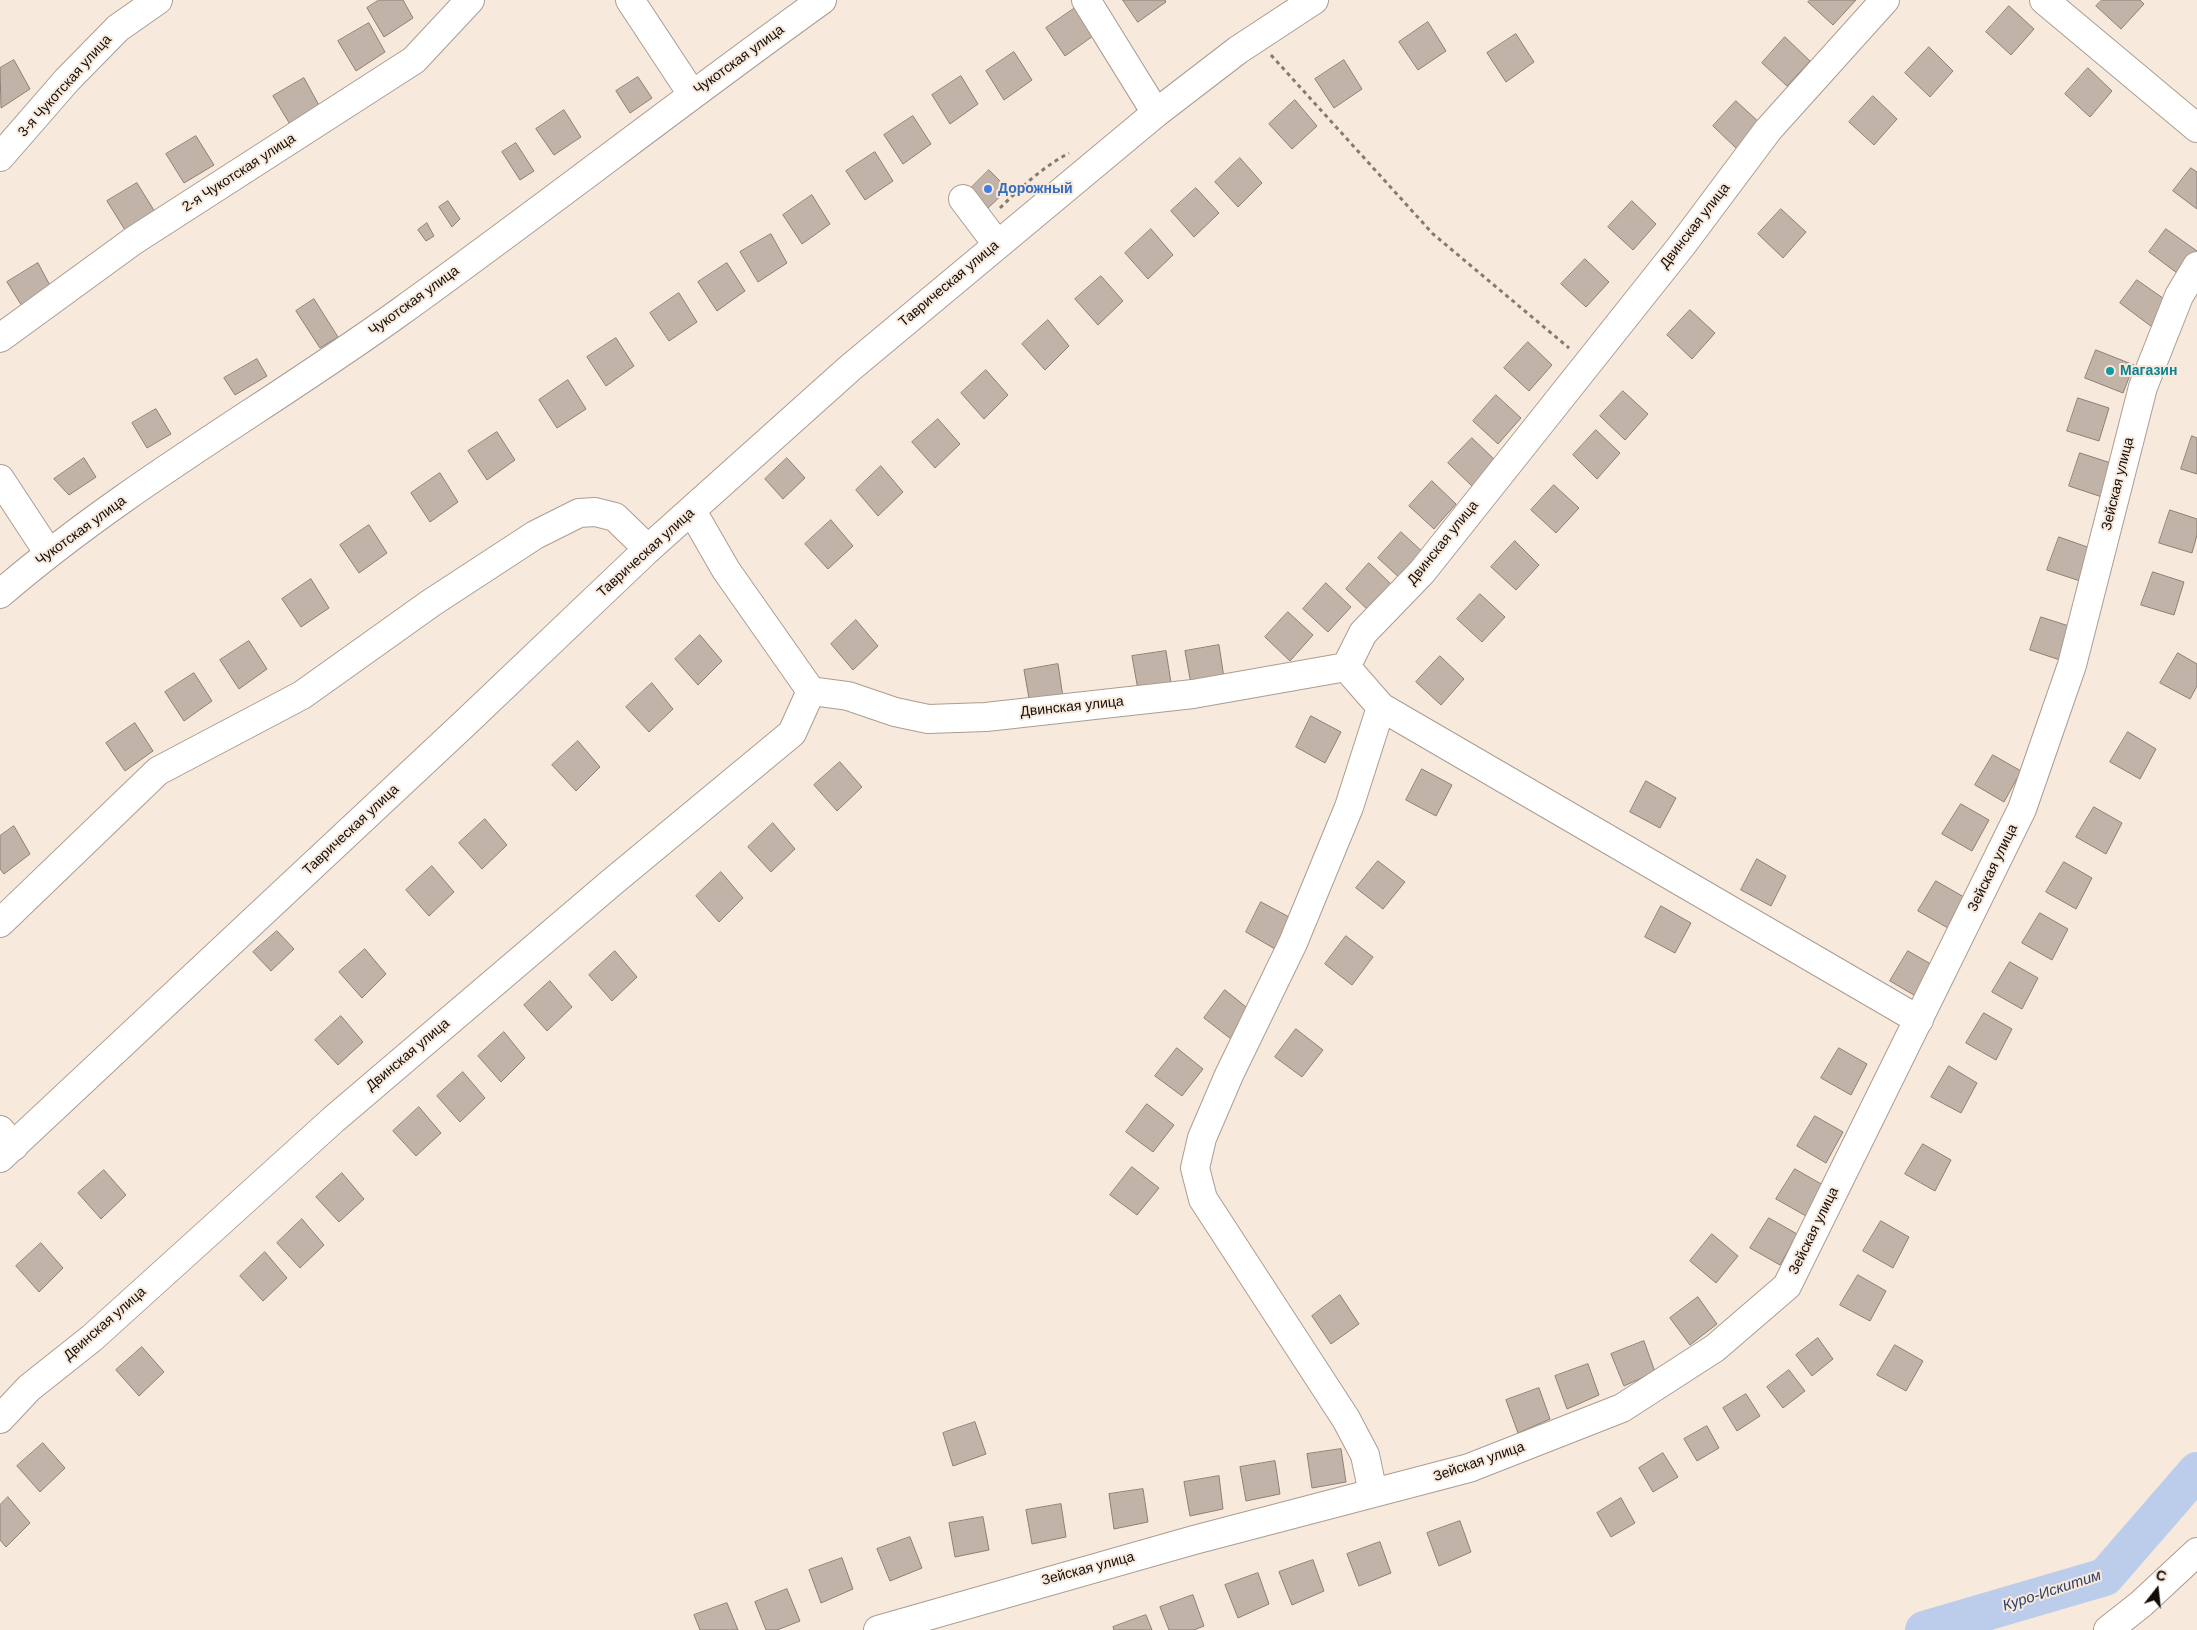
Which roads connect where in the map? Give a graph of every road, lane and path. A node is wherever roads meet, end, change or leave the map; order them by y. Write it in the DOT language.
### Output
graph roads {
  1 [pos="158,0"];
  2 [pos="470,0"];
  3 [pos="630,0"];
  4 [pos="822,0"];
  5 [pos="1086,0"];
  6 [pos="1314,0"];
  7 [pos="1885,0"];
  8 [pos="2044,0"];
  9 [pos="1270,54"];
  10 [pos="692,94"];
  11 [pos="1156,113"];
  12 [pos="2197,128"];
  13 [pos="0,157"];
  14 [pos="962,200"];
  15 [pos="996,244"];
  16 [pos="2197,266"];
  17 [pos="0,338"];
  18 [pos="1587,362"];
  19 [pos="0,479"];
  20 [pos="692,511"];
  21 [pos="648,549"];
  22 [pos="48,552"];
  23 [pos="0,594"];
  24 [pos="1346,667"];
  25 [pos="811,691"];
  26 [pos="1382,707"];
  27 [pos="0,923"];
  28 [pos="1919,1020"];
  29 [pos="5,1145"];
  30 [pos="0,1418"];
  31 [pos="1373,1493"];
  32 [pos="2197,1552"];
  33 [pos="878,1630"];
  34 [pos="2108,1630"];
  1 -- 13 [label="street, 3-я Чукотская улица"];
  2 -- 17 [label="street, 2-я Чукотская улица"];
  3 -- 10 [label="street"];
  4 -- 10 [label="street, Чукотская улица"];
  5 -- 11 [label="street"];
  6 -- 11 [label="street, Таврическая улица"];
  7 -- 18 [label="street, Двинская улица"];
  8 -- 12 [label="street"];
  9 -- 18 [label="path"];
  10 -- 22 [label="street, Чукотская улица"];
  11 -- 15 [label="street, Таврическая улица"];
  14 -- 15 [label="street"];
  15 -- 20 [label="street, Таврическая улица"];
  16 -- 28 [label="street, Зейская улица"];
  18 -- 24 [label="street, Двинская улица"];
  19 -- 22 [label="street"];
  20 -- 21 [label="street, Таврическая улица"];
  20 -- 25 [label="street"];
  21 -- 27 [label="street"];
  21 -- 29 [label="street, Таврическая улица"];
  22 -- 23 [label="street, Чукотская улица"];
  24 -- 25 [label="street, Двинская улица"];
  24 -- 26 [label="street"];
  25 -- 30 [label="street, Двинская улица"];
  26 -- 28 [label="street"];
  26 -- 31 [label="street"];
  28 -- 31 [label="street, Зейская улица"];
  31 -- 33 [label="street, Зейская улица"];
  32 -- 34 [label="street"];
}
